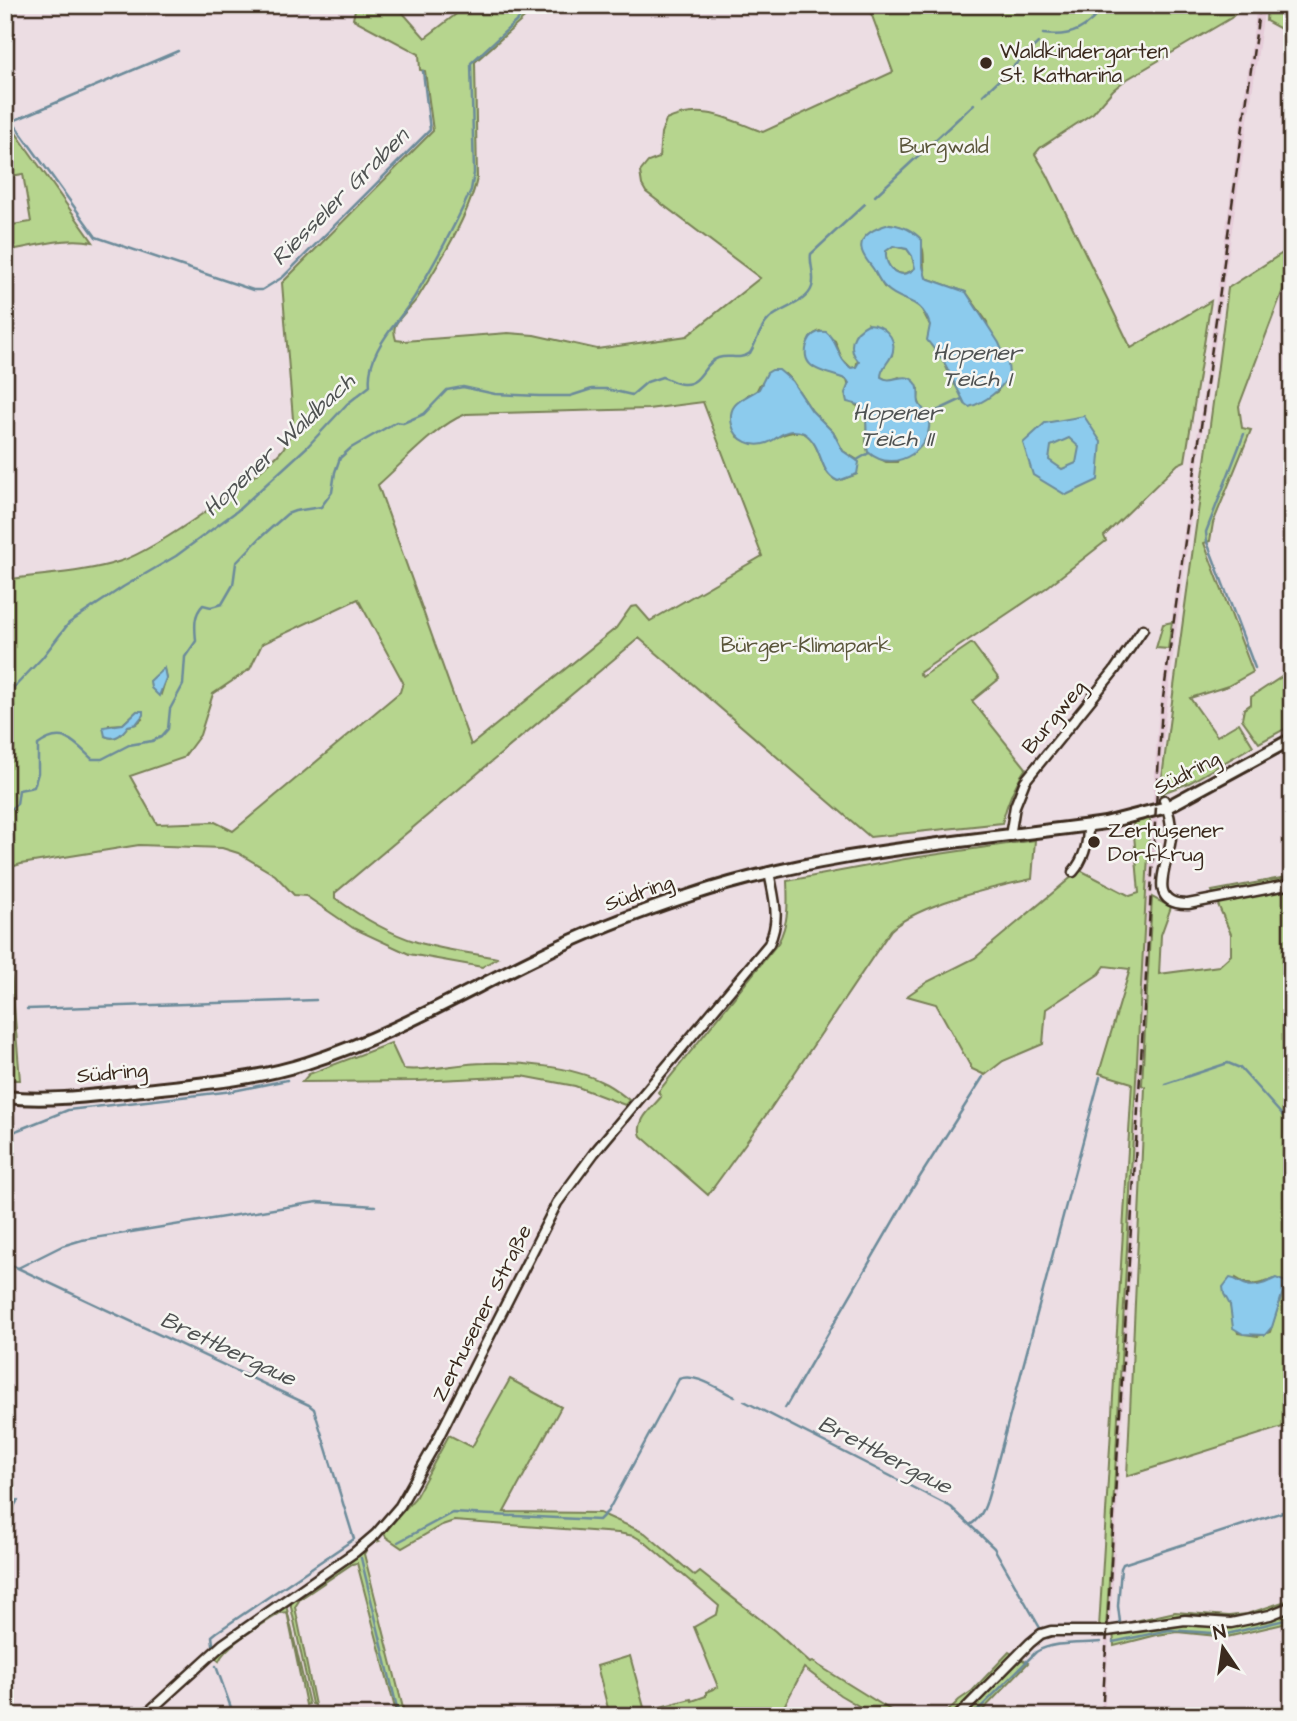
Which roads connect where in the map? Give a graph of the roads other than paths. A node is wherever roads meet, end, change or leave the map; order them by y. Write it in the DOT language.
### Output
graph roads {
  1 [pos="1143,629"];
  2 [pos="1292,739"];
  3 [pos="1166,804"];
  4 [pos="1088,826"];
  5 [pos="1010,836"];
  6 [pos="769,872"];
  7 [pos="1073,872"];
  8 [pos="1292,884"];
  9 [pos="5,1097"];
  10 [pos="1292,1606"];
  11 [pos="144,1716"];
  12 [pos="958,1716"];
  1 -- 5 [label="street, Burgweg"];
  2 -- 3 [label="main road, Südring"];
  3 -- 4 [label="main road, Südring"];
  3 -- 8 [label="street"];
  4 -- 5 [label="main road, Südring"];
  4 -- 7 [label="street"];
  5 -- 6 [label="main road, Südring"];
  6 -- 9 [label="main road, Südring"];
  6 -- 11 [label="street, Zerhusener Straße"];
  10 -- 12 [label="street"];
}
